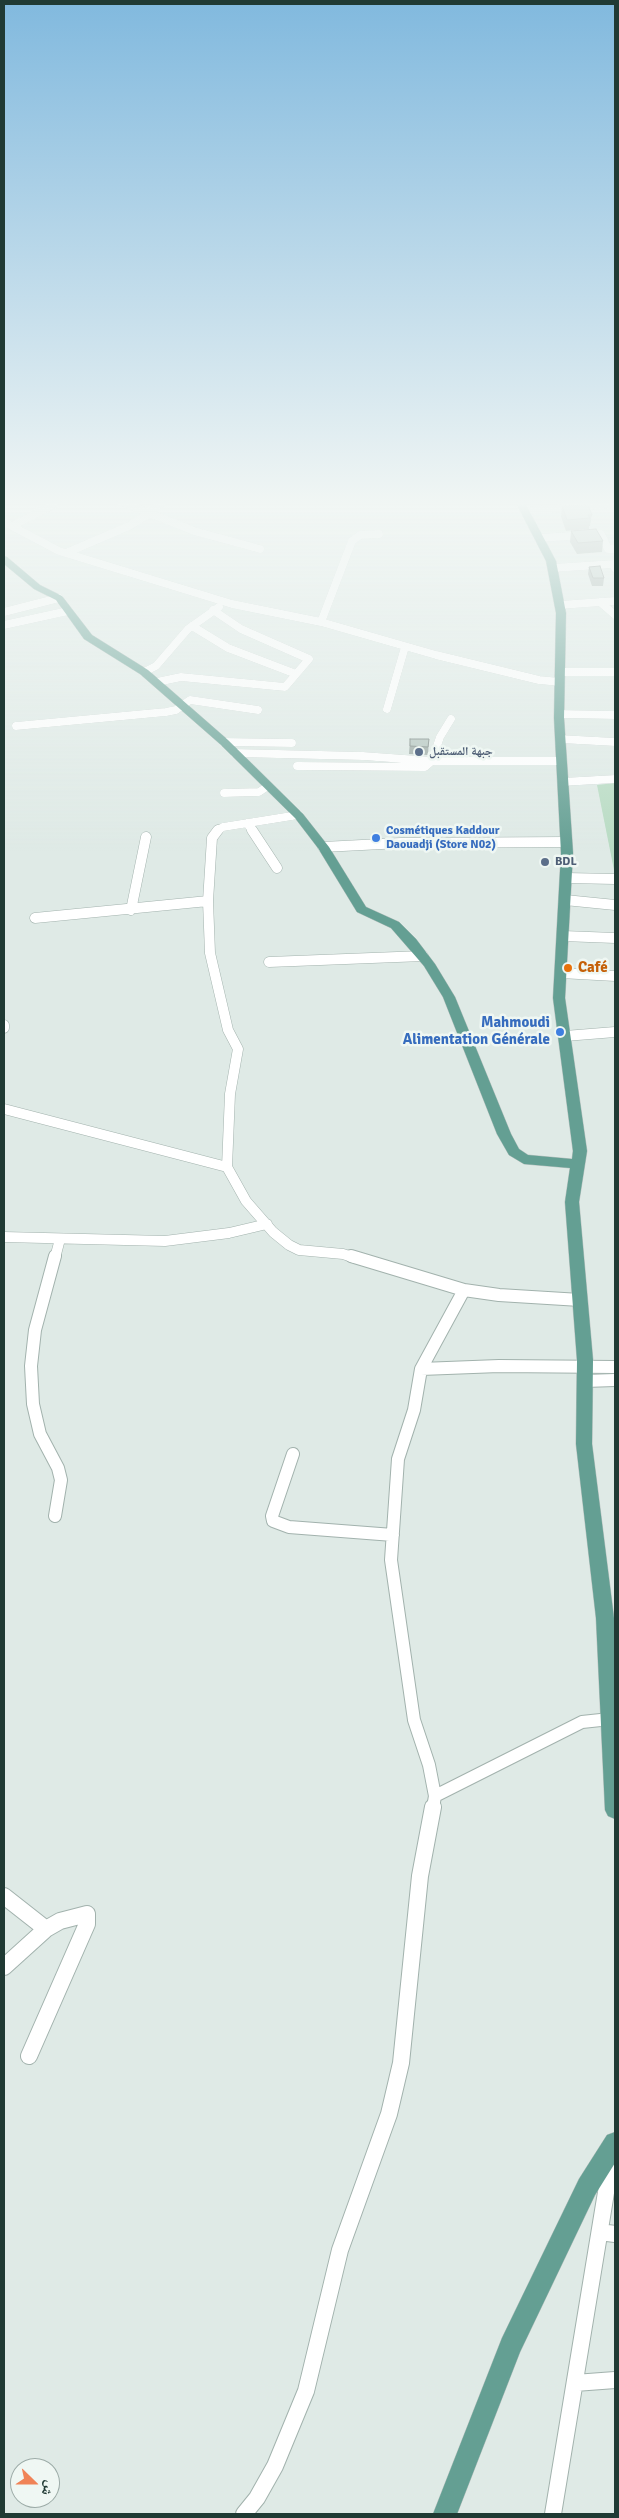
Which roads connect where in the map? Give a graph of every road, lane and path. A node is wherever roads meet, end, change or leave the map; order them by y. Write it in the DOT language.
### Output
graph roads {
  1 [pos="36,619"];
  2 [pos="74,619"];
  3 [pos="202,619"];
  4 [pos="226,619"];
  5 [pos="305,619"];
  6 [pos="322,619"];
  7 [pos="560,619"];
  8 [pos="321,622"];
  9 [pos="4,626"];
  10 [pos="192,626"];
  11 [pos="405,647"];
  12 [pos="144,672"];
  13 [pos="615,672"];
  14 [pos="296,674"];
  15 [pos="560,677"];
  16 [pos="156,682"];
  17 [pos="183,704"];
  18 [pos="387,709"];
  19 [pos="258,710"];
  20 [pos="559,714"];
  21 [pos="615,715"];
  22 [pos="451,719"];
  23 [pos="16,726"];
  24 [pos="560,739"];
  25 [pos="224,742"];
  26 [pos="615,742"];
  27 [pos="292,743"];
  28 [pos="235,753"];
  29 [pos="432,761"];
  30 [pos="561,761"];
  31 [pos="297,766"];
  32 [pos="615,778"];
  33 [pos="562,782"];
  34 [pos="268,786"];
  35 [pos="224,793"];
  36 [pos="298,815"];
  37 [pos="248,823"];
  38 [pos="146,837"];
  39 [pos="566,842"];
  40 [pos="323,847"];
  41 [pos="277,868"];
  42 [pos="566,878"];
  43 [pos="615,879"];
  44 [pos="565,900"];
  45 [pos="208,901"];
  46 [pos="615,904"];
  47 [pos="131,910"];
  48 [pos="36,918"];
  49 [pos="563,936"];
  50 [pos="615,938"];
  51 [pos="423,956"];
  52 [pos="269,962"];
  53 [pos="561,972"];
  54 [pos="615,976"];
  55 [pos="615,1032"];
  56 [pos="565,1036"];
  57 [pos="4,1109"];
  58 [pos="578,1164"];
  59 [pos="227,1167"];
  60 [pos="267,1224"];
  61 [pos="4,1237"];
  62 [pos="60,1239"];
  63 [pos="464,1290"];
  64 [pos="580,1300"];
  65 [pos="615,1367"];
  66 [pos="421,1369"];
  67 [pos="585,1375"];
  68 [pos="615,1380"];
  69 [pos="293,1454"];
  70 [pos="56,1516"];
  71 [pos="392,1535"];
  72 [pos="610,1625"];
  73 [pos="610,1719"];
  74 [pos="435,1796"];
  75 [pos="615,1810"];
  76 [pos="4,1896"];
  77 [pos="46,1929"];
  78 [pos="4,1966"];
  79 [pos="29,2056"];
  80 [pos="614,2145"];
  81 [pos="607,2233"];
  82 [pos="615,2380"];
  83 [pos="575,2383"];
  84 [pos="244,2514"];
  85 [pos="445,2514"];
  86 [pos="553,2514"];
  1 -- 9 [label="street"];
  2 -- 12 [label="main road"];
  3 -- 10 [label="street"];
  4 -- 14 [label="street"];
  5 -- 8 [label="street"];
  6 -- 8 [label="street"];
  7 -- 15 [label="main road"];
  8 -- 11 [label="street"];
  10 -- 12 [label="street"];
  10 -- 14 [label="street"];
  11 -- 15 [label="street"];
  11 -- 18 [label="street"];
  12 -- 16 [label="main road"];
  13 -- 15 [label="street"];
  14 -- 16 [label="street"];
  15 -- 20 [label="main road"];
  16 -- 17 [label="main road"];
  17 -- 19 [label="street"];
  17 -- 23 [label="street"];
  17 -- 25 [label="main road"];
  20 -- 21 [label="street"];
  20 -- 24 [label="main road"];
  22 -- 29 [label="street"];
  24 -- 26 [label="street"];
  24 -- 30 [label="main road"];
  25 -- 27 [label="street"];
  25 -- 28 [label="main road"];
  28 -- 29 [label="street"];
  28 -- 34 [label="main road"];
  29 -- 30 [label="street"];
  29 -- 31 [label="street"];
  30 -- 33 [label="main road"];
  32 -- 33 [label="street"];
  33 -- 39 [label="main road"];
  34 -- 35 [label="street"];
  34 -- 36 [label="main road"];
  36 -- 37 [label="street"];
  36 -- 40 [label="main road"];
  37 -- 41 [label="street"];
  37 -- 45 [label="street"];
  38 -- 47 [label="street"];
  39 -- 40 [label="street"];
  39 -- 42 [label="main road"];
  40 -- 51 [label="main road"];
  42 -- 43 [label="street"];
  42 -- 44 [label="main road"];
  44 -- 46 [label="street"];
  44 -- 49 [label="main road"];
  45 -- 47 [label="street"];
  45 -- 59 [label="street"];
  47 -- 48 [label="street"];
  49 -- 50 [label="street"];
  49 -- 53 [label="main road"];
  51 -- 52 [label="street"];
  51 -- 58 [label="main road"];
  53 -- 54 [label="street"];
  53 -- 56 [label="main road"];
  55 -- 56 [label="street"];
  56 -- 58 [label="main road"];
  57 -- 59 [label="street"];
  58 -- 64 [label="main road"];
  59 -- 60 [label="street"];
  60 -- 62 [label="street"];
  60 -- 63 [label="street"];
  61 -- 62 [label="street"];
  62 -- 70 [label="street"];
  63 -- 64 [label="street"];
  63 -- 66 [label="street"];
  64 -- 67 [label="main road"];
  65 -- 67 [label="street"];
  66 -- 67 [label="street"];
  66 -- 71 [label="street"];
  67 -- 68 [label="street"];
  67 -- 72 [label="main road"];
  69 -- 71 [label="street"];
  71 -- 74 [label="street"];
  72 -- 73 [label="main road"];
  73 -- 74 [label="street"];
  73 -- 75 [label="main road"];
  74 -- 84 [label="street"];
  76 -- 77 [label="street"];
  77 -- 78 [label="street"];
  77 -- 79 [label="street"];
  80 -- 81 [label="street"];
  80 -- 85 [label="main road"];
  81 -- 83 [label="street"];
  82 -- 83 [label="street"];
  83 -- 86 [label="street"];
}
